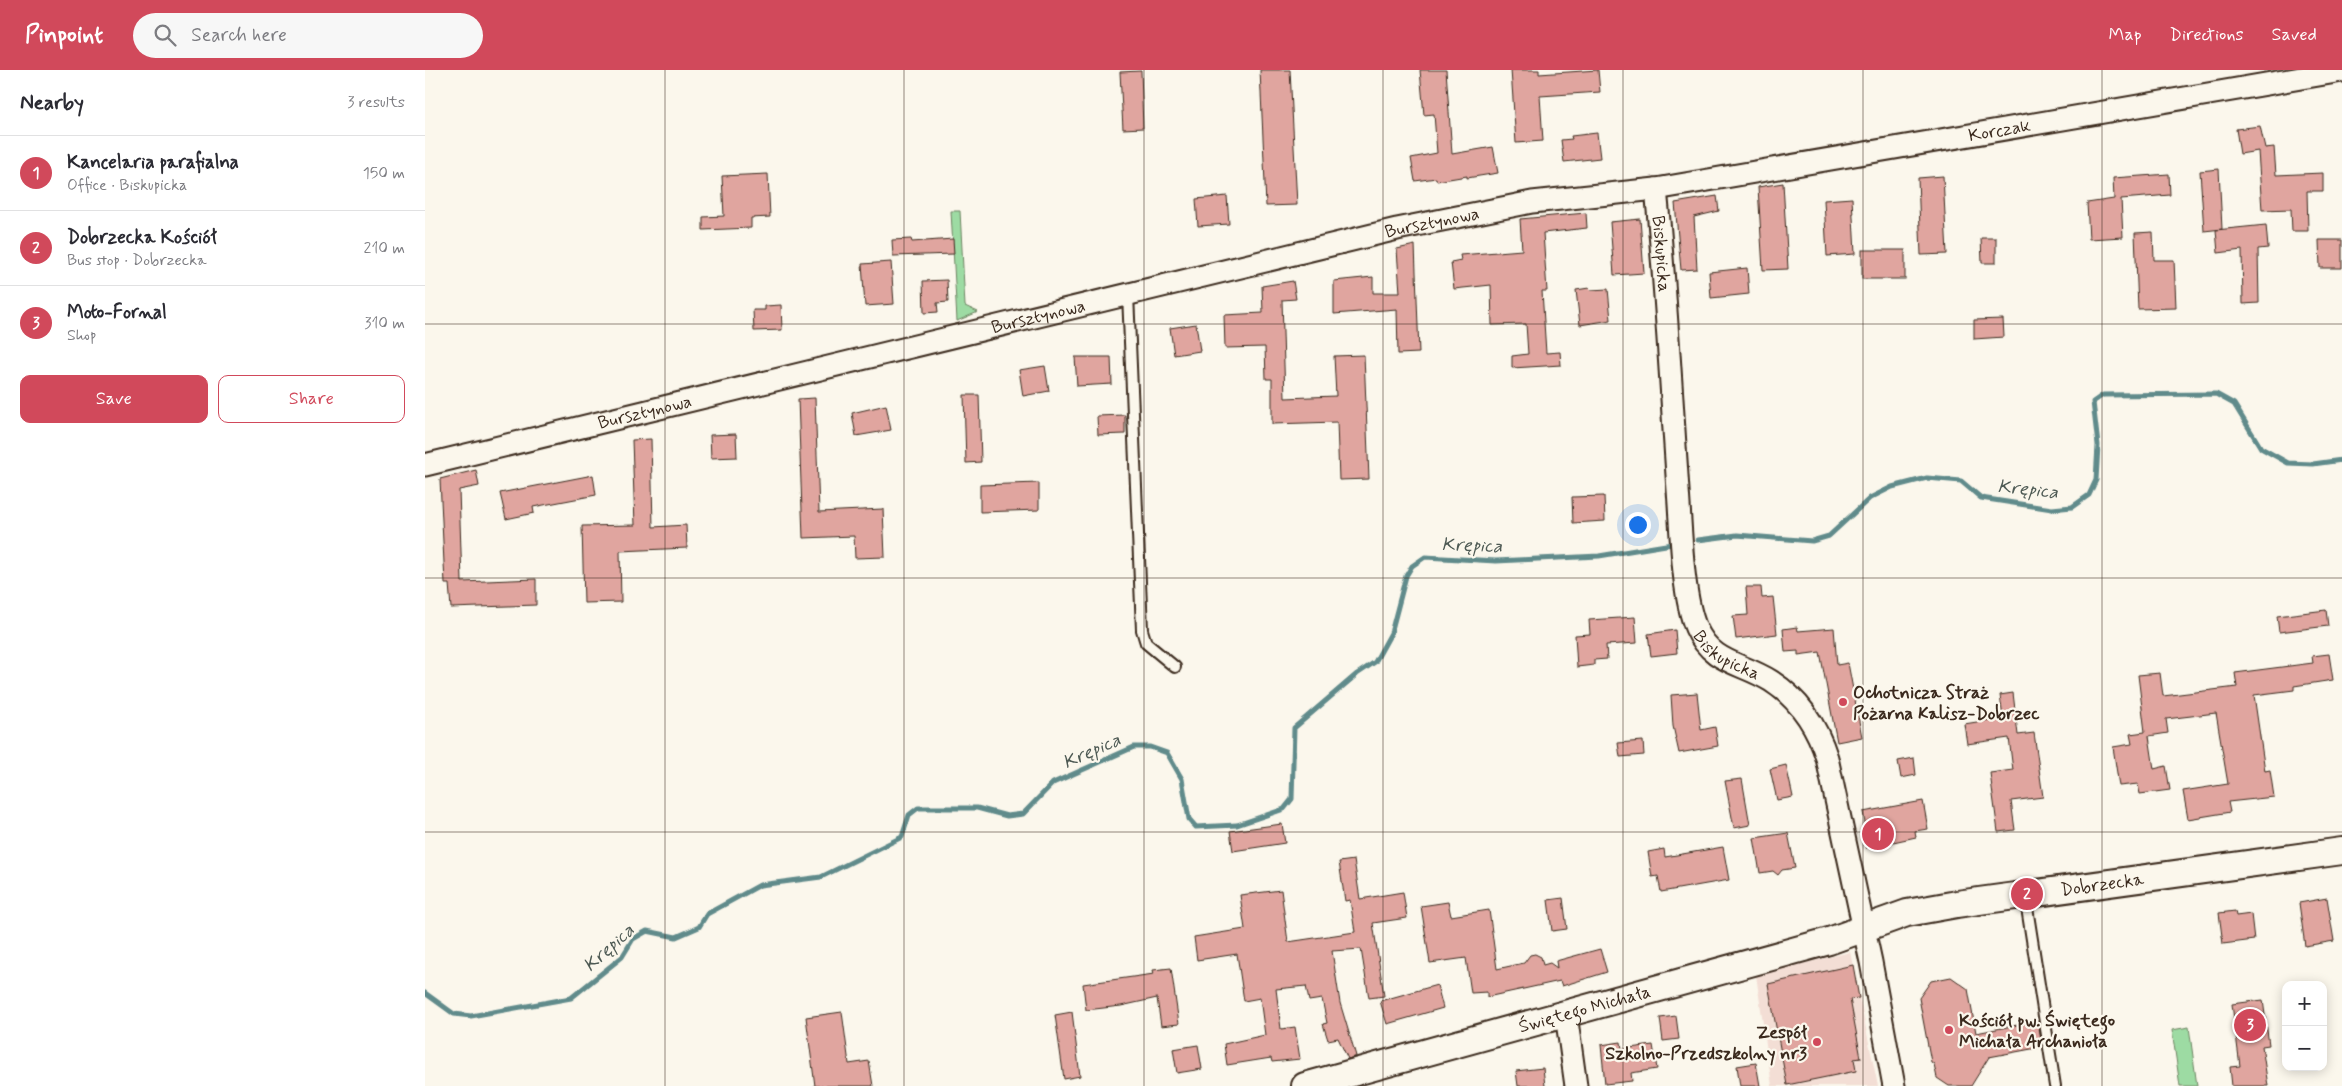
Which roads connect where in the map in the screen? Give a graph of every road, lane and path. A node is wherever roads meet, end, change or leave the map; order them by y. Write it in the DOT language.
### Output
graph roads {
  1 [pos="2342,71"];
  2 [pos="1656,189"];
  3 [pos="1128,294"];
  4 [pos="425,465"];
  5 [pos="1175,667"];
  6 [pos="2342,851"];
  7 [pos="2025,894"];
  8 [pos="1864,928"];
  9 [pos="1566,1014"];
  10 [pos="1305,1086"];
  11 [pos="1577,1086"];
  12 [pos="1894,1086"];
  13 [pos="2055,1086"];
  1 -- 2 [label="street, Korczak"];
  2 -- 3 [label="street, Bursztynowa"];
  2 -- 8 [label="street, Biskupicka"];
  3 -- 4 [label="street, Bursztynowa"];
  3 -- 5 [label="lane"];
  6 -- 7 [label="street, Dobrzecka"];
  7 -- 8 [label="street, Dobrzecka"];
  7 -- 13 [label="lane"];
  8 -- 9 [label="street, Świętego Michała"];
  8 -- 12 [label="street, Biskupicka"];
  9 -- 10 [label="street, Świętego Michała"];
  9 -- 11 [label="street"];
}
